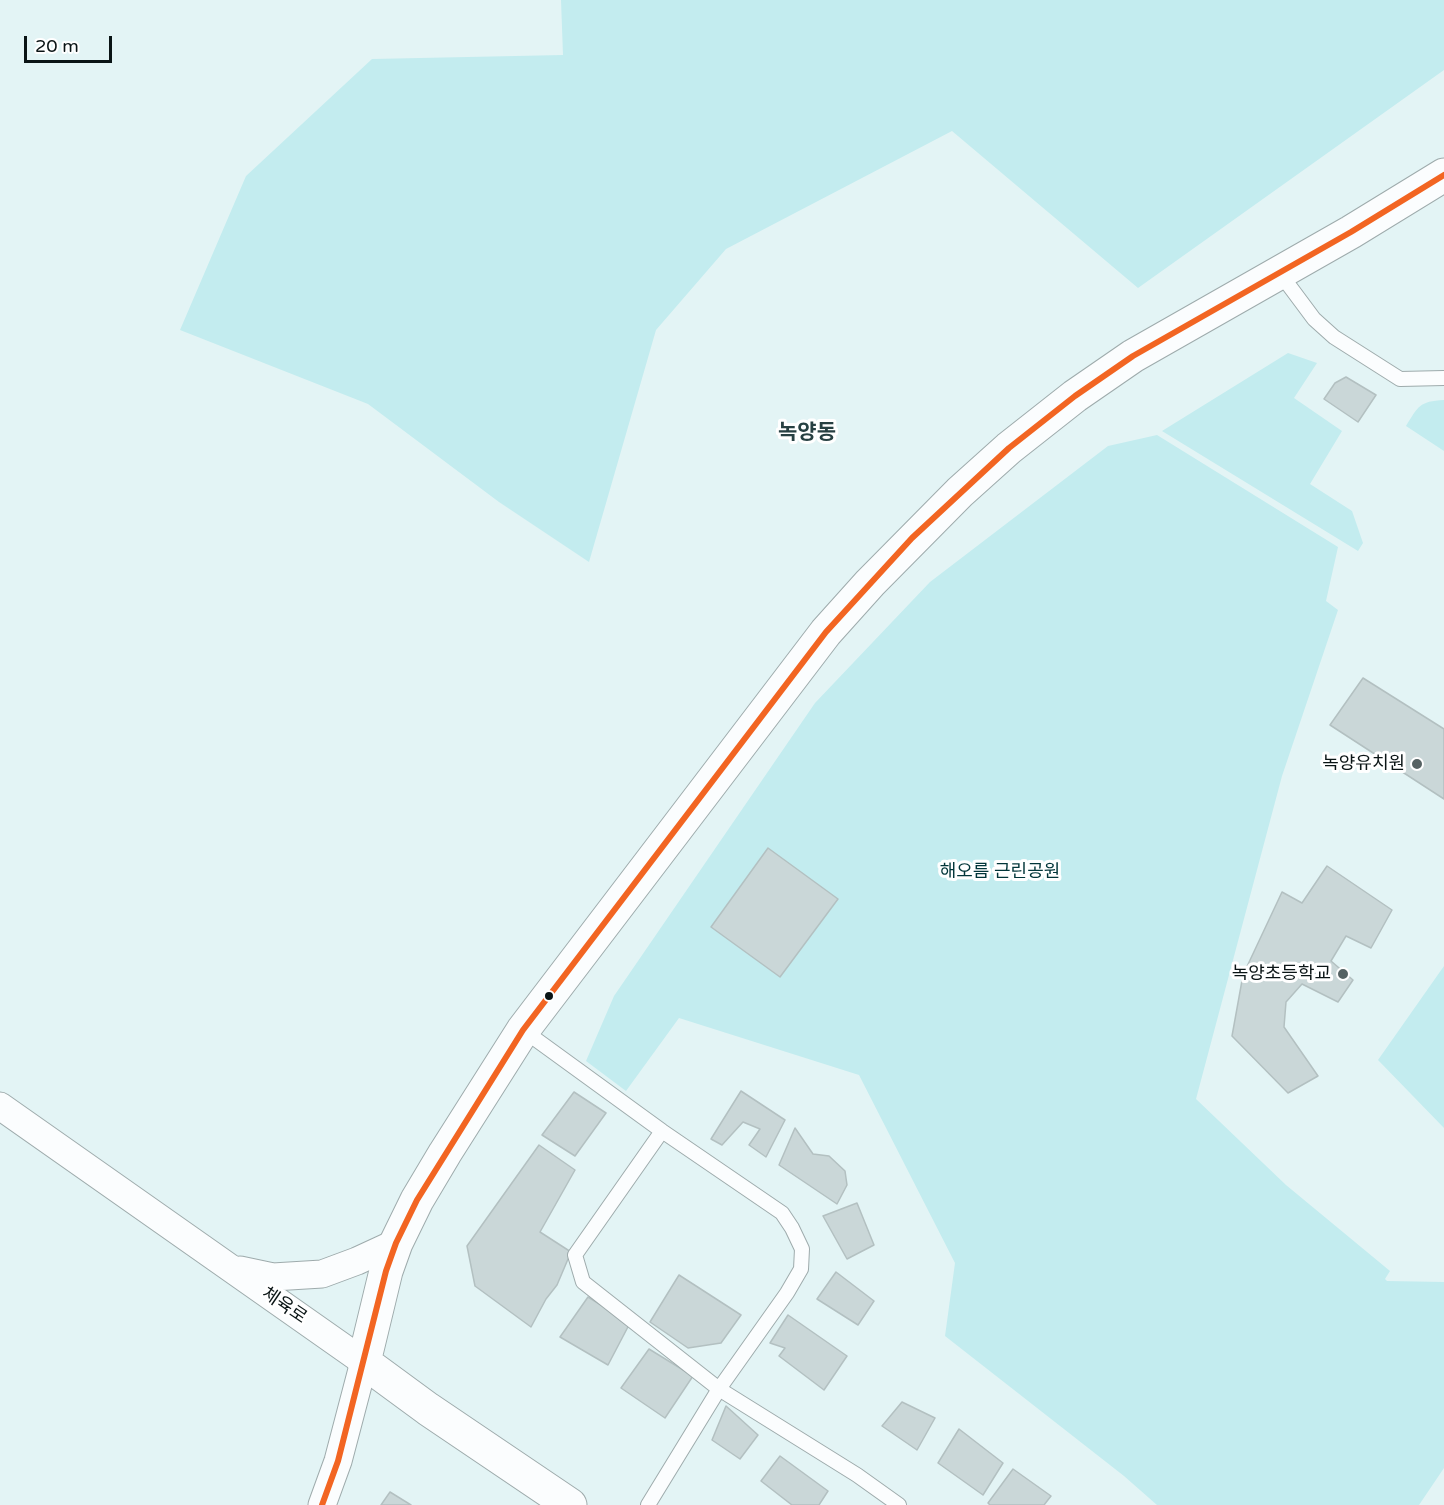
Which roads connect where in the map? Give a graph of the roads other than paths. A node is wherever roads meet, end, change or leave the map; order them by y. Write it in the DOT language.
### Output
graph roads {
  1 [pos="1444,175"];
  2 [pos="1279,272"];
  3 [pos="1444,378"];
  4 [pos="523,1030"];
  5 [pos="0,1106"];
  6 [pos="662,1131"];
  7 [pos="396,1243"];
  8 [pos="228,1268"];
  9 [pos="364,1362"];
  10 [pos="719,1389"];
  11 [pos="322,1505"];
  12 [pos="570,1505"];
  13 [pos="648,1505"];
  14 [pos="899,1505"];
  1 -- 2 [label="street"];
  2 -- 3 [label="lane"];
  2 -- 4 [label="street"];
  4 -- 6 [label="lane"];
  4 -- 7 [label="street"];
  5 -- 8 [label="street, 체육로"];
  6 -- 10 [label="lane"];
  6 -- 10 [label="lane"];
  7 -- 8 [label="street"];
  7 -- 9 [label="street"];
  8 -- 9 [label="street, 체육로"];
  9 -- 11 [label="street"];
  9 -- 12 [label="street, 체육로"];
  10 -- 13 [label="lane"];
  10 -- 14 [label="lane"];
}
